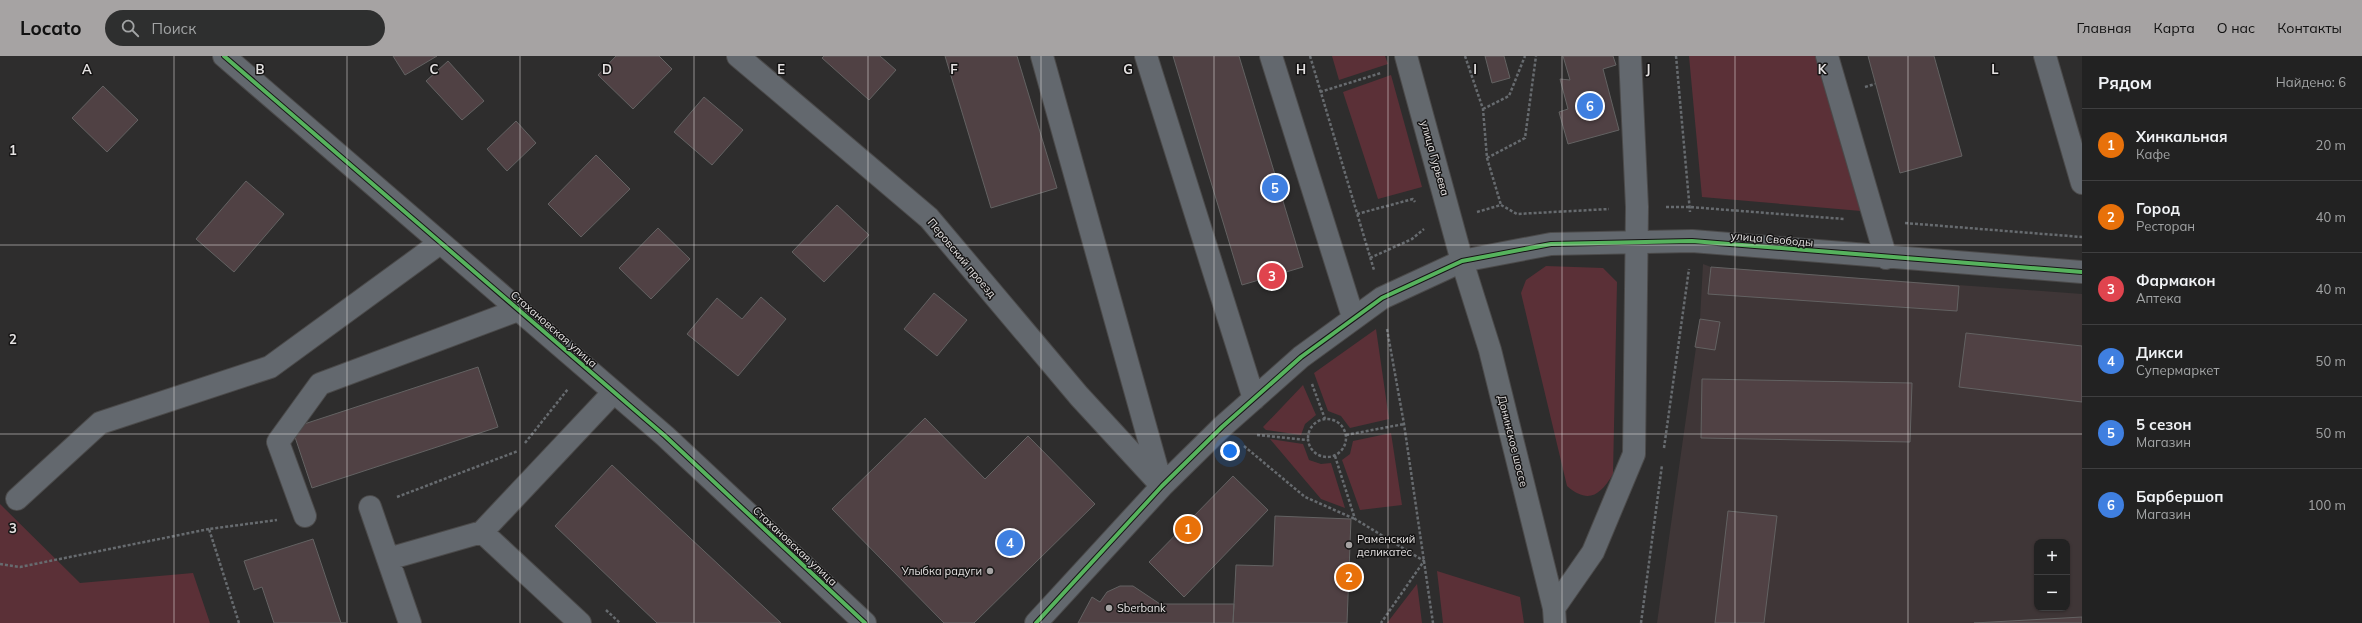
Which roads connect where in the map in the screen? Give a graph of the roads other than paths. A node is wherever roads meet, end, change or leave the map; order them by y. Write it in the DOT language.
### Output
graph roads {
  1 [pos="224,56"];
  2 [pos="738,56"];
  3 [pos="1042,56"];
  4 [pos="1146,56"];
  5 [pos="1271,56"];
  6 [pos="1630,56"];
  7 [pos="1828,56"];
  8 [pos="2046,56"];
  9 [pos="1407,60"];
  10 [pos="2082,183"];
  11 [pos="1636,242"];
  12 [pos="440,243"];
  13 [pos="1886,258"];
  14 [pos="1462,261"];
  15 [pos="2082,272"];
  16 [pos="518,310"];
  17 [pos="1353,317"];
  18 [pos="613,393"];
  19 [pos="1254,399"];
  20 [pos="1162,486"];
  21 [pos="17,499"];
  22 [pos="370,507"];
  23 [pos="305,516"];
  24 [pos="482,532"];
  25 [pos="388,558"];
  26 [pos="1055,613"];
  27 [pos="1554,616"];
  28 [pos="410,623"];
  29 [pos="580,623"];
  30 [pos="865,623"];
  31 [pos="1036,623"];
  1 -- 12 [label="street, Стахановская улица"];
  2 -- 20 [label="street, Перовский проезд"];
  3 -- 20 [label="street"];
  4 -- 19 [label="street"];
  5 -- 17 [label="street"];
  6 -- 11 [label="street"];
  7 -- 13 [label="street"];
  8 -- 10 [label="street"];
  9 -- 14 [label="main road, улица Гурьева"];
  11 -- 13 [label="street, улица Свободы"];
  11 -- 14 [label="street, улица Свободы"];
  11 -- 27 [label="street"];
  12 -- 16 [label="street, Стахановская улица"];
  12 -- 21 [label="street"];
  13 -- 15 [label="street, улица Свободы"];
  14 -- 17 [label="street, улица Свободы"];
  14 -- 27 [label="main road, Донинское шоссе"];
  16 -- 18 [label="street, Стахановская улица"];
  16 -- 23 [label="street"];
  17 -- 19 [label="street, улица Свободы"];
  18 -- 24 [label="street"];
  18 -- 30 [label="street, Стахановская улица"];
  19 -- 20 [label="street, улица Свободы"];
  20 -- 26 [label="street, улица Свободы"];
  22 -- 25 [label="street"];
  24 -- 25 [label="street"];
  24 -- 29 [label="street"];
  25 -- 28 [label="street"];
  26 -- 31 [label="street, улица Свободы"];
}
